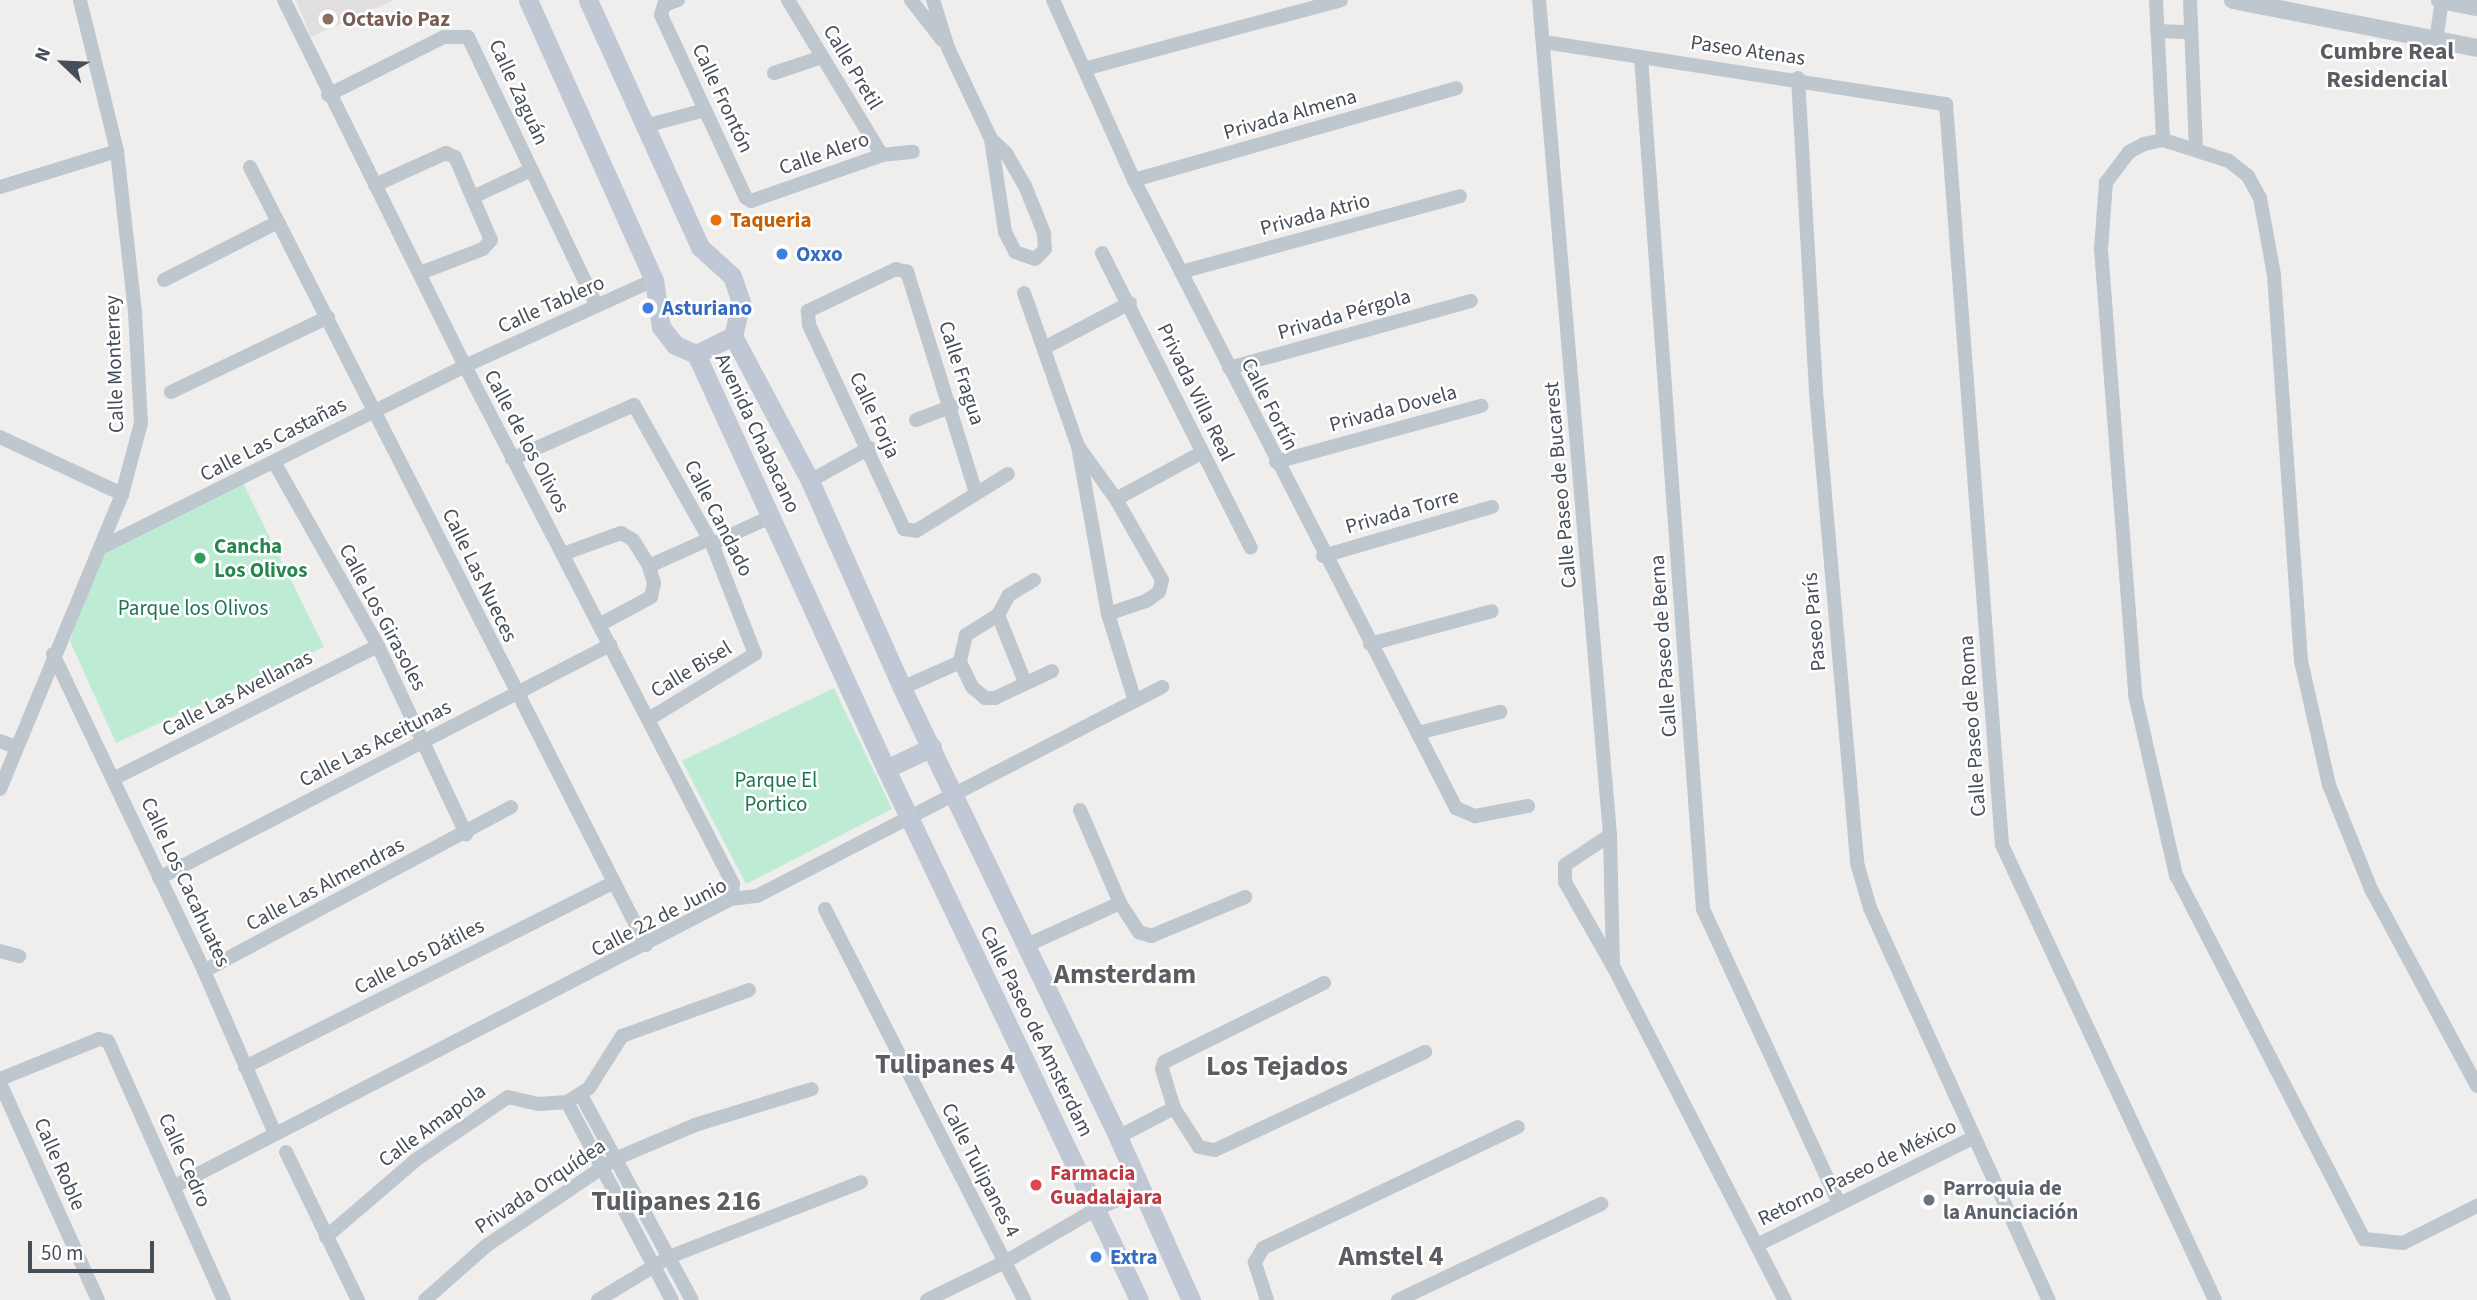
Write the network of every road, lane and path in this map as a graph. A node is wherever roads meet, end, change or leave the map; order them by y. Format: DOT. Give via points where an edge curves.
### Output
graph roads {
  1 [pos="80,0"];
  2 [pos="285,0"];
  3 [pos="528,0"];
  4 [pos="588,0"];
  5 [pos="678,0"];
  6 [pos="788,0"];
  7 [pos="911,0"];
  8 [pos="933,0"];
  9 [pos="1053,0"];
  10 [pos="1341,0"];
  11 [pos="1539,0"];
  12 [pos="2156,0"];
  13 [pos="2190,0"];
  14 [pos="2233,0"];
  15 [pos="2441,0"];
  16 [pos="2477,7"];
  17 [pos="2157,31"];
  18 [pos="2191,32"];
  19 [pos="2435,41"];
  20 [pos="1544,42"];
  21 [pos="948,48"];
  22 [pos="2477,48"];
  23 [pos="822,57"];
  24 [pos="1642,57"];
  25 [pos="1084,69"];
  26 [pos="774,73"];
  27 [pos="1798,78"];
  28 [pos="1456,88"];
  29 [pos="328,95"];
  30 [pos="1946,104"];
  31 [pos="705,110"];
  32 [pos="645,126"];
  33 [pos="991,139"];
  34 [pos="2163,140"];
  35 [pos="2196,148"];
  36 [pos="117,151"];
  37 [pos="913,152"];
  38 [pos="882,155"];
  39 [pos="250,166"];
  40 [pos="531,170"];
  41 [pos="1134,180"];
  42 [pos="375,185"];
  43 [pos="0,187"];
  44 [pos="475,196"];
  45 [pos="1460,196"];
  46 [pos="751,201"];
  47 [pos="278,222"];
  48 [pos="1102,253"];
  49 [pos="902,269"];
  50 [pos="1181,272"];
  51 [pos="420,273"];
  52 [pos="164,280"];
  53 [pos="654,280"];
  54 [pos="1024,293"];
  55 [pos="1471,301"];
  56 [pos="1130,303"];
  57 [pos="597,306"];
  58 [pos="328,317"];
  59 [pos="733,336"];
  60 [pos="1044,348"];
  61 [pos="696,354"];
  62 [pos="464,366"];
  63 [pos="1229,368"];
  64 [pos="171,392"];
  65 [pos="952,406"];
  66 [pos="1481,406"];
  67 [pos="376,411"];
  68 [pos="916,420"];
  69 [pos="0,437"];
  70 [pos="1079,446"];
  71 [pos="869,448"];
  72 [pos="1201,453"];
  73 [pos="512,459"];
  74 [pos="274,462"];
  75 [pos="1276,462"];
  76 [pos="1008,474"];
  77 [pos="810,481"];
  78 [pos="976,493"];
  79 [pos="122,494"];
  80 [pos="1116,499"];
  81 [pos="1492,507"];
  82 [pos="772,516"];
  83 [pos="710,542"];
  84 [pos="100,548"];
  85 [pos="1251,548"];
  86 [pos="563,554"];
  87 [pos="1323,556"];
  88 [pos="649,566"];
  89 [pos="1034,580"];
  90 [pos="1492,611"];
  91 [pos="1108,614"];
  92 [pos="998,615"];
  93 [pos="599,625"];
  94 [pos="1370,644"];
  95 [pos="610,645"];
  96 [pos="378,646"];
  97 [pos="53,654"];
  98 [pos="755,654"];
  99 [pos="960,662"];
  100 [pos="1052,671"];
  101 [pos="1025,682"];
  102 [pos="1162,687"];
  103 [pos="902,688"];
  104 [pos="515,693"];
  105 [pos="1135,701"];
  106 [pos="1500,712"];
  107 [pos="649,719"];
  108 [pos="1418,733"];
  109 [pos="0,741"];
  110 [pos="425,742"];
  111 [pos="16,747"];
  112 [pos="932,747"];
  113 [pos="886,769"];
  114 [pos="115,778"];
  115 [pos="0,789"];
  116 [pos="955,794"];
  117 [pos="1528,806"];
  118 [pos="511,807"];
  119 [pos="1080,810"];
  120 [pos="911,820"];
  121 [pos="466,834"];
  122 [pos="1610,835"];
  123 [pos="159,878"];
  124 [pos="612,883"];
  125 [pos="1245,897"];
  126 [pos="732,899"];
  127 [pos="1120,903"];
  128 [pos="825,909"];
  129 [pos="646,945"];
  130 [pos="1027,945"];
  131 [pos="0,951"];
  132 [pos="19,956"];
  133 [pos="1614,966"];
  134 [pos="204,971"];
  135 [pos="1324,983"];
  136 [pos="749,990"];
  137 [pos="1425,1052"];
  138 [pos="245,1067"];
  139 [pos="0,1081"];
  140 [pos="2477,1086"];
  141 [pos="812,1090"];
  142 [pos="581,1095"];
  143 [pos="567,1102"];
  144 [pos="1174,1108"];
  145 [pos="1518,1127"];
  146 [pos="274,1131"];
  147 [pos="1118,1138"];
  148 [pos="1973,1139"];
  149 [pos="286,1152"];
  150 [pos="615,1159"];
  151 [pos="601,1168"];
  152 [pos="861,1182"];
  153 [pos="175,1186"];
  154 [pos="1141,1190"];
  155 [pos="1601,1204"];
  156 [pos="1839,1204"];
  157 [pos="2477,1206"];
  158 [pos="1096,1209"];
  159 [pos="326,1237"];
  160 [pos="1759,1244"];
  161 [pos="669,1257"];
  162 [pos="1005,1262"];
  163 [pos="654,1264"];
  164 [pos="98,1300"];
  165 [pos="224,1300"];
  166 [pos="358,1300"];
  167 [pos="425,1300"];
  168 [pos="598,1300"];
  169 [pos="672,1300"];
  170 [pos="692,1300"];
  171 [pos="927,1300"];
  172 [pos="1024,1300"];
  173 [pos="1139,1300"];
  174 [pos="1191,1300"];
  175 [pos="1267,1300"];
  176 [pos="1398,1300"];
  177 [pos="1785,1300"];
  178 [pos="2049,1300"];
  179 [pos="2215,1300"];
  1 -- 36 [label="street, Calle Monterrey"];
  2 -- 29 [label="street, Calle de los Olivos"];
  3 -- 53 [label="main road, Avenida Chabacano"];
  4 -- 32 [label="main road, Avenida Chabacano"];
  5 -- 31 [label="street, Calle Frontón" via="660,10"];
  6 -- 23 [label="street, Calle Pretil"];
  7 -- 21 [label="street"];
  8 -- 21 [label="street"];
  9 -- 25 [label="street, Calle Fortín"];
  10 -- 25 [label="street"];
  11 -- 20 [label="street, Calle Paseo de Bucarest"];
  12 -- 17 [label="street"];
  13 -- 18 [label="street"];
  14 -- 19 [label="street"];
  15 -- 16 [label="street"];
  15 -- 19 [label="street"];
  17 -- 18 [label="street"];
  17 -- 34 [label="street"];
  18 -- 35 [label="street"];
  19 -- 22 [label="street"];
  20 -- 24 [label="street, Paseo Atenas"];
  20 -- 122 [label="street, Calle Paseo de Bucarest"];
  21 -- 33 [label="street"];
  23 -- 26 [label="street"];
  23 -- 38 [label="street, Calle Pretil"];
  24 -- 27 [label="street, Paseo Atenas"];
  24 -- 156 [label="street, Calle Paseo de Berna" via="1703,909"];
  25 -- 41 [label="street, Calle Fortín"];
  27 -- 30 [label="street, Paseo Atenas"];
  27 -- 148 [label="street, Paseo París" via="1816,393 1857,863 1870,908"];
  28 -- 41 [label="street, Privada Almena"];
  29 -- 40 [label="street, Calle Zaguán" via="444,37 461,34 473,42"];
  29 -- 42 [label="street, Calle de los Olivos"];
  30 -- 179 [label="street, Calle Paseo de Roma" via="2002,845"];
  31 -- 32 [label="street"];
  31 -- 46 [label="street, Calle Frontón"];
  32 -- 59 [label="main road, Avenida Chabacano" via="700,247 732,276 740,320"];
  33 -- 33 [label="street" via="1006,153 1025,186 1044,233 1045,249 1035,259 1015,253 1005,232"];
  34 -- 35 [label="street"];
  34 -- 157 [label="street" via="2129,152 2115,166 2106,182 2101,220 2135,695 2176,875 2364,1239 2403,1243"];
  35 -- 140 [label="street" via="2229,161 2248,176 2260,198 2274,275 2301,661 2329,785 2371,890"];
  36 -- 43 [label="street"];
  36 -- 79 [label="street, Calle Monterrey" via="135,312 141,423"];
  37 -- 38 [label="street, Calle Alero"];
  38 -- 46 [label="street, Calle Alero"];
  39 -- 47 [label="street, Calle Las Nueces"];
  40 -- 44 [label="street"];
  40 -- 57 [label="street, Calle Zaguán"];
  41 -- 50 [label="street, Calle Fortín"];
  42 -- 44 [label="street" via="446,153 454,155"];
  42 -- 51 [label="street, Calle de los Olivos"];
  44 -- 51 [label="street" via="491,240 483,249"];
  45 -- 50 [label="street, Privada Atrio"];
  47 -- 52 [label="street"];
  47 -- 58 [label="street, Calle Las Nueces"];
  48 -- 56 [label="street, Privada Villa Real"];
  49 -- 65 [label="street, Calle Fragua"];
  49 -- 71 [label="street, Calle Forja" via="811,309 806,316"];
  50 -- 63 [label="street, Calle Fortín"];
  51 -- 62 [label="street, Calle de los Olivos"];
  53 -- 57 [label="street, Calle Tablero"];
  53 -- 61 [label="main road, Avenida Chabacano" via="661,327 675,345"];
  54 -- 60 [label="street"];
  55 -- 63 [label="street, Privada Pérgola"];
  56 -- 60 [label="street"];
  56 -- 72 [label="street, Privada Villa Real"];
  57 -- 62 [label="street, Calle Tablero"];
  58 -- 64 [label="street"];
  58 -- 67 [label="street, Calle Las Nueces"];
  59 -- 61 [label="main road"];
  59 -- 77 [label="main road, Avenida Chabacano"];
  60 -- 70 [label="street"];
  61 -- 82 [label="main road, Avenida Chabacano"];
  62 -- 67 [label="street, Calle Las Castañas"];
  62 -- 73 [label="street, Calle de los Olivos"];
  63 -- 75 [label="street, Calle Fortín"];
  65 -- 68 [label="street"];
  65 -- 78 [label="street, Calle Fragua"];
  66 -- 75 [label="street, Privada Dovela"];
  67 -- 74 [label="street, Calle Las Castañas"];
  67 -- 104 [label="street, Calle Las Nueces"];
  69 -- 79 [label="street"];
  70 -- 80 [label="street"];
  70 -- 91 [label="street"];
  71 -- 77 [label="street"];
  71 -- 78 [label="street, Calle Forja" via="901,525 909,530 916,531"];
  72 -- 80 [label="street"];
  72 -- 85 [label="street, Privada Villa Real"];
  73 -- 83 [label="street, Calle Candado" via="634,405 642,412"];
  73 -- 86 [label="street, Calle de los Olivos"];
  74 -- 84 [label="street, Calle Las Castañas"];
  74 -- 96 [label="street, Calle Los Girasoles"];
  75 -- 87 [label="street, Calle Fortín"];
  76 -- 78 [label="street"];
  77 -- 103 [label="main road, Avenida Chabacano"];
  79 -- 84 [label="street, Calle Monterrey"];
  80 -- 91 [label="street" via="1162,580 1159,592 1146,601"];
  81 -- 87 [label="street, Privada Torre"];
  82 -- 83 [label="street"];
  82 -- 113 [label="main road, Avenida Chabacano"];
  83 -- 88 [label="street"];
  83 -- 98 [label="street, Calle Candado"];
  84 -- 97 [label="street, Calle Monterrey"];
  86 -- 88 [label="street" via="617,533 633,540"];
  86 -- 93 [label="street, Calle de los Olivos"];
  87 -- 94 [label="street, Calle Fortín"];
  88 -- 93 [label="street" via="654,588 644,603"];
  89 -- 92 [label="street" via="1009,595"];
  90 -- 94 [label="street"];
  91 -- 105 [label="street"];
  92 -- 99 [label="street" via="978,625 961,645"];
  92 -- 101 [label="street"];
  93 -- 95 [label="street, Calle de los Olivos"];
  94 -- 108 [label="street, Calle Fortín"];
  95 -- 104 [label="street, Calle Las Aceitunas"];
  95 -- 107 [label="street, Calle de los Olivos"];
  96 -- 110 [label="street, Calle Los Girasoles"];
  96 -- 114 [label="street, Calle Las Avellanas"];
  97 -- 111 [label="street, Calle Monterrey"];
  97 -- 114 [label="street, Calle Los Cacahuates"];
  98 -- 107 [label="street, Calle Bisel"];
  99 -- 101 [label="street" via="972,687 985,698 995,698"];
  99 -- 103 [label="street"];
  100 -- 101 [label="street"];
  102 -- 105 [label="street, Calle 22 de Junio"];
  103 -- 112 [label="main road, Avenida Chabacano"];
  104 -- 110 [label="street, Calle Las Aceitunas"];
  104 -- 124 [label="street, Calle Las Nueces"];
  105 -- 116 [label="street, Calle 22 de Junio"];
  106 -- 108 [label="street"];
  107 -- 126 [label="street, Calle de los Olivos" via="733,884"];
  108 -- 117 [label="street, Calle Fortín" via="1456,808 1466,817"];
  109 -- 111 [label="street"];
  110 -- 121 [label="street, Calle Los Girasoles"];
  110 -- 123 [label="street, Calle Las Aceitunas"];
  111 -- 115 [label="street, Calle Monterrey"];
  112 -- 113 [label="main road"];
  112 -- 116 [label="main road, Avenida Chabacano"];
  113 -- 120 [label="main road, Avenida Chabacano"];
  114 -- 123 [label="street, Calle Los Cacahuates"];
  116 -- 120 [label="street, Calle 22 de Junio"];
  116 -- 130 [label="main road, Calle Paseo de Amsterdam"];
  118 -- 121 [label="street, Calle Las Almendras"];
  119 -- 127 [label="street"];
  120 -- 126 [label="street, Calle 22 de Junio" via="757,896"];
  120 -- 158 [label="main road, Calle Paseo de Amsterdam"];
  121 -- 134 [label="street, Calle Las Almendras"];
  122 -- 133 [label="street, Calle Paseo de Bucarest"];
  122 -- 133 [label="street" via="1572,859 1563,872"];
  123 -- 134 [label="street, Calle Los Cacahuates"];
  124 -- 129 [label="street, Calle Las Nueces"];
  124 -- 138 [label="street, Calle Los Dátiles"];
  125 -- 127 [label="street" via="1151,936 1139,932"];
  126 -- 129 [label="street, Calle 22 de Junio"];
  127 -- 130 [label="street"];
  128 -- 162 [label="street, Calle Tulipanes 4"];
  129 -- 146 [label="street, Calle 22 de Junio"];
  130 -- 147 [label="main road, Calle Paseo de Amsterdam"];
  131 -- 132 [label="street"];
  133 -- 160 [label="street"];
  134 -- 138 [label="street, Calle Los Cacahuates"];
  135 -- 144 [label="street" via="1171,1055 1162,1069"];
  136 -- 142 [label="street, Calle Amapola" via="622,1036"];
  137 -- 144 [label="street" via="1215,1150 1199,1147"];
  138 -- 146 [label="street, Calle Los Cacahuates"];
  139 -- 153 [label="street, Calle Cedro" via="106,1039"];
  139 -- 164 [label="street, Calle Roble"];
  141 -- 150 [label="street, Privada Orquídea" via="695,1125"];
  142 -- 143 [label="street, Calle Amapola"];
  142 -- 150 [label="street"];
  143 -- 151 [label="street"];
  143 -- 159 [label="street, Calle Amapola" via="538,1104 508,1097 417,1159"];
  144 -- 147 [label="street"];
  145 -- 175 [label="street" via="1263,1248 1255,1262"];
  146 -- 153 [label="street, Calle 22 de Junio"];
  147 -- 154 [label="main road, Calle Paseo de Amsterdam"];
  148 -- 156 [label="street, Retorno Paseo de México"];
  148 -- 178 [label="street, Paseo París"];
  149 -- 159 [label="street"];
  150 -- 151 [label="street, Privada Orquídea"];
  150 -- 161 [label="street"];
  151 -- 163 [label="street"];
  151 -- 167 [label="street, Privada Orquídea" via="486,1246"];
  152 -- 161 [label="street"];
  153 -- 165 [label="street, Calle Cedro"];
  154 -- 158 [label="street"];
  154 -- 174 [label="main road, Calle Paseo de Amsterdam"];
  155 -- 176 [label="street"];
  156 -- 160 [label="street, Retorno Paseo de México"];
  158 -- 162 [label="street"];
  158 -- 173 [label="main road, Calle Paseo de Amsterdam"];
  159 -- 166 [label="street"];
  160 -- 177 [label="street"];
  161 -- 163 [label="street"];
  161 -- 170 [label="street"];
  162 -- 171 [label="street"];
  162 -- 172 [label="street, Calle Tulipanes 4"];
  163 -- 168 [label="street"];
  163 -- 169 [label="street"];
}
